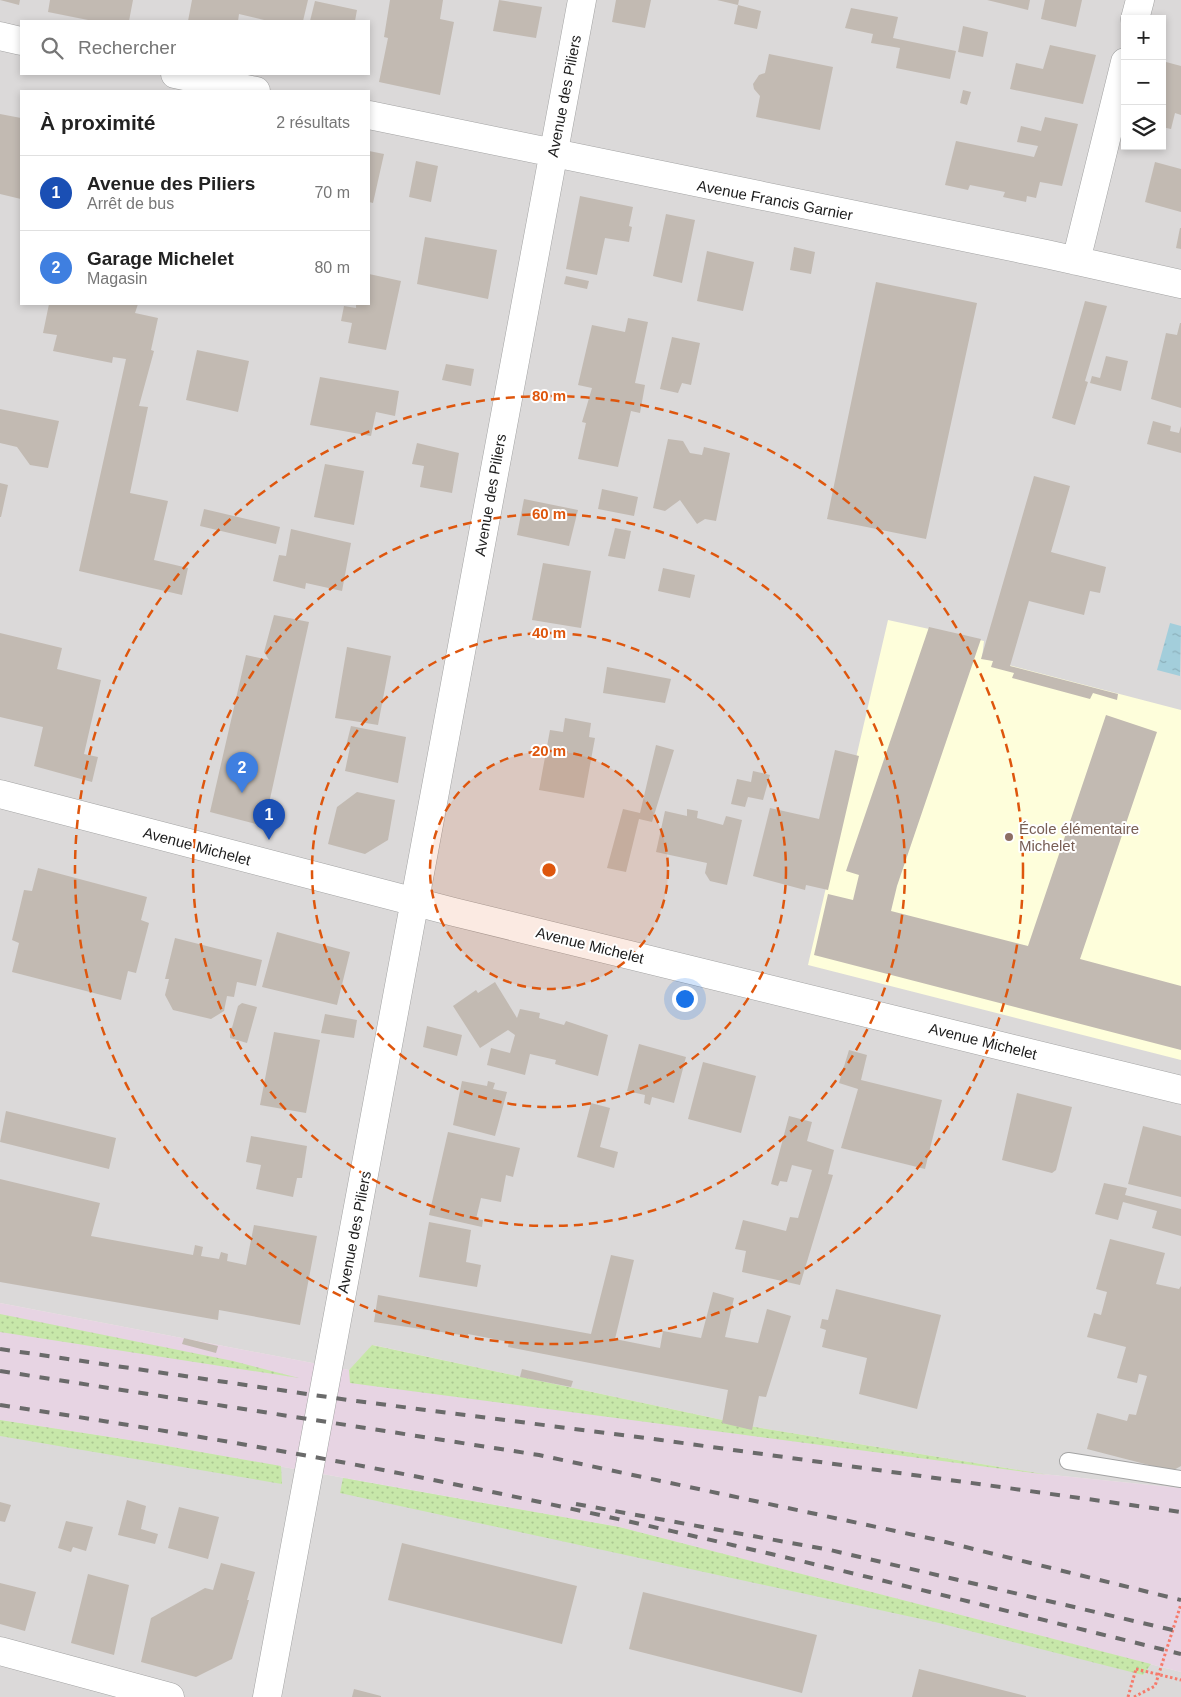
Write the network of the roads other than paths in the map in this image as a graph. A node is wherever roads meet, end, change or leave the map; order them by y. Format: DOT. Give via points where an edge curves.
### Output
graph roads {
  1 [pos="582,0"];
  2 [pos="1140,0"];
  3 [pos="1136,15"];
  4 [pos="0,36"];
  5 [pos="20,41"];
  6 [pos="179,75"];
  7 [pos="1121,78"];
  8 [pos="251,90"];
  9 [pos="370,115"];
  10 [pos="553,154"];
  11 [pos="1076,261"];
  12 [pos="1181,284"];
  13 [pos="0,794"];
  14 [pos="415,902"];
  15 [pos="1181,1090"];
  16 [pos="1068,1461"];
  17 [pos="1181,1479"];
  18 [pos="0,1651"];
  19 [pos="170,1697"];
  20 [pos="267,1697"];
  1 -- 10 [label="street, Avenue des Piliers"];
  2 -- 3 [label="street"];
  4 -- 5 [label="street"];
  6 -- 8 [label="street"];
  7 -- 11 [label="street"];
  9 -- 10 [label="street, Avenue Francis Garnier"];
  10 -- 11 [label="street, Avenue Francis Garnier"];
  10 -- 14 [label="street, Avenue des Piliers"];
  11 -- 12 [label="street, Avenue Francis Garnier"];
  13 -- 14 [label="street, Avenue Michelet"];
  14 -- 15 [label="street, Avenue Michelet"];
  14 -- 20 [label="street, Avenue des Piliers"];
  16 -- 17 [label="lane"];
  18 -- 19 [label="street"];
}
